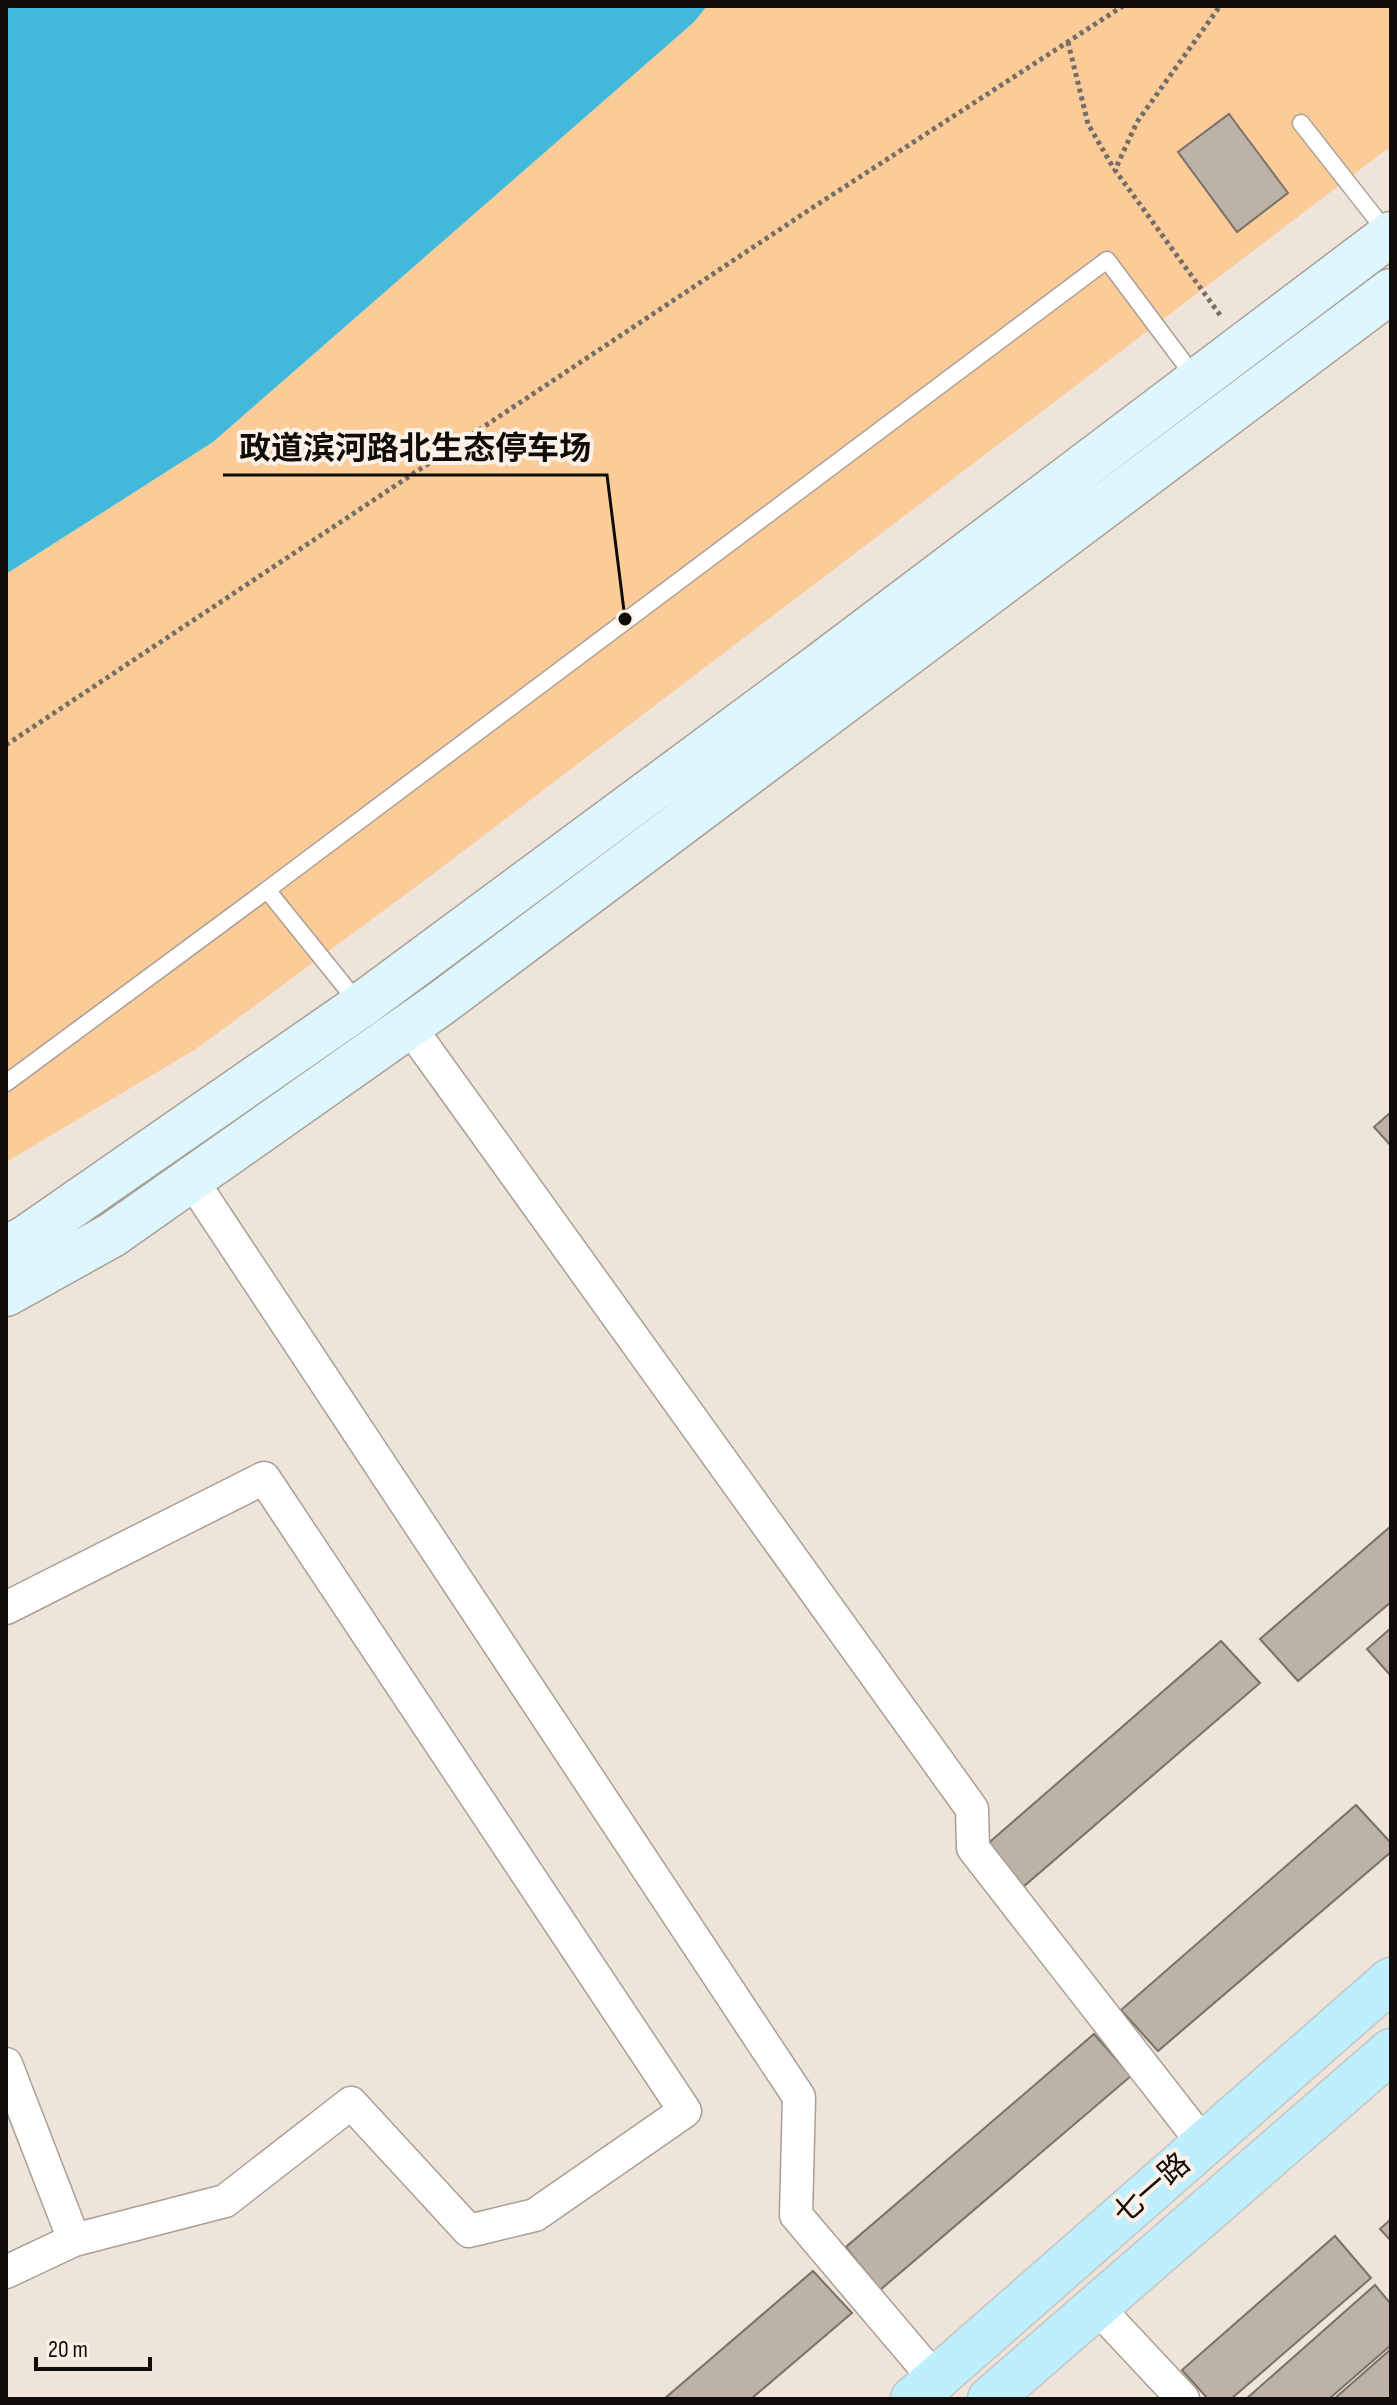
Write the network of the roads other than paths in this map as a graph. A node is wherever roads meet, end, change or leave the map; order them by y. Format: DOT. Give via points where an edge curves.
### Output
graph roads {
  1 [pos="1301,123"];
  2 [pos="1390,235"];
  3 [pos="1391,291"];
  4 [pos="1197,380"];
  5 [pos="267,890"];
  6 [pos="360,1006"];
  7 [pos="409,1026"];
  8 [pos="6,1083"];
  9 [pos="191,1179"];
  10 [pos="6,1248"];
  11 [pos="6,1294"];
  12 [pos="6,1608"];
  13 [pos="1391,1980"];
  14 [pos="1391,2051"];
  15 [pos="6,2064"];
  16 [pos="1203,2143"];
  17 [pos="74,2240"];
  18 [pos="6,2272"];
  19 [pos="1096,2306"];
  20 [pos="924,2389"];
  21 [pos="990,2399"];
  22 [pos="1183,2399"];
  1 -- 2 [label="lane"];
  2 -- 4 [label="main road"];
  3 -- 7 [label="main road"];
  4 -- 5 [label="lane" via="1107,260"];
  4 -- 6 [label="main road"];
  5 -- 6 [label="lane"];
  5 -- 8 [label="lane"];
  6 -- 10 [label="main road"];
  7 -- 9 [label="main road"];
  7 -- 16 [label="street" via="972,1809 973,1848"];
  9 -- 11 [label="main road" via="112,1235"];
  9 -- 20 [label="street" via="799,2097 796,2215"];
  12 -- 17 [label="street" via="264,1478 685,2111 535,2215 469,2231 351,2103 225,2201"];
  13 -- 16 [label="main road, 七一路"];
  14 -- 19 [label="main road, 七一路"];
  15 -- 17 [label="street"];
  16 -- 20 [label="main road, 七一路"];
  17 -- 18 [label="street"];
  19 -- 21 [label="main road, 七一路"];
  19 -- 22 [label="street"];
}
